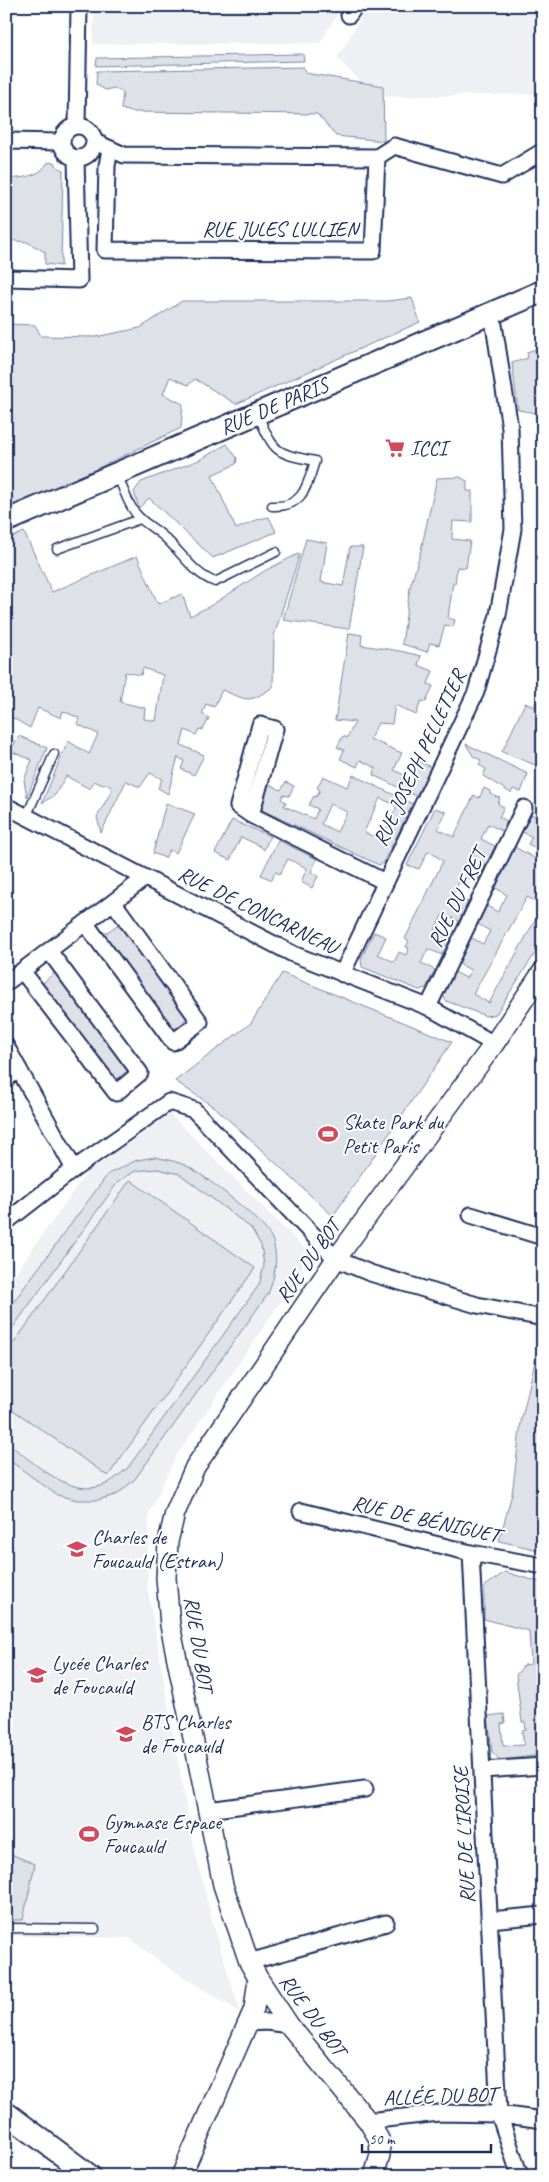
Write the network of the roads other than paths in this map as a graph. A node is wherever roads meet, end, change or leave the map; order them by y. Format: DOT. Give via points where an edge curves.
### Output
graph roads {
  1 [pos="79,6"];
  2 [pos="77,125"];
  3 [pos="6,141"];
  4 [pos="61,142"];
  5 [pos="95,142"];
  6 [pos="110,149"];
  7 [pos="543,151"];
  8 [pos="376,157"];
  9 [pos="76,158"];
  10 [pos="6,278"];
  11 [pos="543,290"];
  12 [pos="492,312"];
  13 [pos="258,413"];
  14 [pos="117,474"];
  15 [pos="272,506"];
  16 [pos="140,518"];
  17 [pos="6,521"];
  18 [pos="57,548"];
  19 [pos="276,552"];
  20 [pos="54,754"];
  21 [pos="6,806"];
  22 [pos="524,808"];
  23 [pos="27,815"];
  24 [pos="251,815"];
  25 [pos="145,878"];
  26 [pos="385,882"];
  27 [pos="114,903"];
  28 [pos="86,924"];
  29 [pos="49,951"];
  30 [pos="543,971"];
  31 [pos="23,972"];
  32 [pos="342,974"];
  33 [pos="6,983"];
  34 [pos="428,1008"];
  35 [pos="494,1044"];
  36 [pos="6,1046"];
  37 [pos="19,1069"];
  38 [pos="6,1079"];
  39 [pos="74,1169"];
  40 [pos="471,1215"];
  41 [pos="6,1222"];
  42 [pos="543,1237"];
  43 [pos="336,1259"];
  44 [pos="543,1318"];
  45 [pos="301,1511"];
  46 [pos="471,1553"];
  47 [pos="543,1566"];
  48 [pos="543,1766"];
  49 [pos="482,1770"];
  50 [pos="365,1789"];
  51 [pos="208,1810"];
  52 [pos="543,1915"];
  53 [pos="490,1920"];
  54 [pos="386,1922"];
  55 [pos="6,1928"];
  56 [pos="95,1929"];
  57 [pos="253,1970"];
  58 [pos="248,2023"];
  59 [pos="289,2025"];
  60 [pos="6,2113"];
  61 [pos="499,2114"];
  62 [pos="543,2120"];
  63 [pos="368,2121"];
  64 [pos="90,2176"];
  65 [pos="180,2176"];
  66 [pos="374,2176"];
  67 [pos="520,2176"];
  1 -- 2 [label="street"];
  2 -- 4 [label="street" via="66,130"];
  2 -- 5 [label="street" via="90,130"];
  3 -- 4 [label="street"];
  4 -- 9 [label="street" via="66,153"];
  5 -- 6 [label="street"];
  5 -- 9 [label="street" via="89,154"];
  6 -- 8 [label="street" via="124,155"];
  6 -- 8 [label="street, RUE JULES LULLIEN" via="105,250 373,251"];
  7 -- 8 [label="street" via="502,176 394,146"];
  9 -- 10 [label="street" via="79,280"];
  11 -- 12 [label="main road, RUE DE PARIS"];
  12 -- 13 [label="main road, RUE DE PARIS"];
  12 -- 26 [label="street, RUE JOSEPH PELLETIER" via="510,428 513,529 498,615 476,692"];
  13 -- 14 [label="main road, RUE DE PARIS"];
  13 -- 15 [label="lane" via="272,447 285,455 315,461 307,488 296,500 286,507"];
  14 -- 16 [label="lane" via="131,507"];
  14 -- 17 [label="main road, RUE DE PARIS"];
  16 -- 18 [label="lane"];
  16 -- 19 [label="lane" via="164,536 205,578 215,582"];
  20 -- 23 [label="lane"];
  21 -- 23 [label="street, RUE DE CONCARNEAU"];
  22 -- 34 [label="street, RUE DU FRET"];
  23 -- 25 [label="street, RUE DE CONCARNEAU"];
  24 -- 24 [label="street" via="238,806 260,726 275,729"];
  24 -- 26 [label="street"];
  25 -- 27 [label="street"];
  25 -- 32 [label="street, RUE DE CONCARNEAU" via="293,954"];
  26 -- 32 [label="street, RUE JOSEPH PELLETIER"];
  27 -- 28 [label="street"];
  27 -- 28 [label="street" via="200,1022 172,1042"];
  28 -- 29 [label="street"];
  29 -- 31 [label="street"];
  29 -- 31 [label="street" via="140,1073 116,1093"];
  30 -- 35 [label="street, RUE DU BOT"];
  31 -- 33 [label="street"];
  32 -- 34 [label="street, RUE DE CONCARNEAU"];
  34 -- 35 [label="street, RUE DE CONCARNEAU"];
  35 -- 43 [label="street, RUE DU BOT"];
  36 -- 37 [label="street"];
  37 -- 38 [label="street"];
  37 -- 39 [label="street"];
  39 -- 41 [label="street"];
  39 -- 43 [label="street" via="169,1102 194,1110"];
  40 -- 42 [label="street"];
  43 -- 44 [label="street" via="370,1273 477,1305"];
  43 -- 51 [label="street, RUE DU BOT" via="195,1466 168,1542 166,1578 170,1625"];
  45 -- 46 [label="street, RUE DE BÉNIGUET"];
  46 -- 47 [label="street, RUE DE BÉNIGUET"];
  46 -- 49 [label="street, RUE DE L'IROISE"];
  48 -- 49 [label="street"];
  49 -- 53 [label="street, RUE DE L'IROISE"];
  50 -- 51 [label="street"];
  51 -- 57 [label="street, RUE DU BOT" via="223,1885"];
  52 -- 53 [label="street"];
  53 -- 61 [label="street, RUE DE L'IROISE"];
  54 -- 57 [label="street"];
  55 -- 56 [label="lane"];
  57 -- 58 [label="street" via="254,2009"];
  57 -- 59 [label="street, RUE DU BOT"];
  58 -- 59 [label="street"];
  58 -- 65 [label="street"];
  59 -- 63 [label="street, RUE DU BOT"];
  60 -- 64 [label="main road"];
  61 -- 62 [label="street, ALLÉE DU BOT"];
  61 -- 63 [label="street, ALLÉE DU BOT" via="439,2113"];
  61 -- 67 [label="street, RUE DE L'IROISE"];
  63 -- 66 [label="street, RUE DU BOT" via="379,2138 380,2155"];
}
